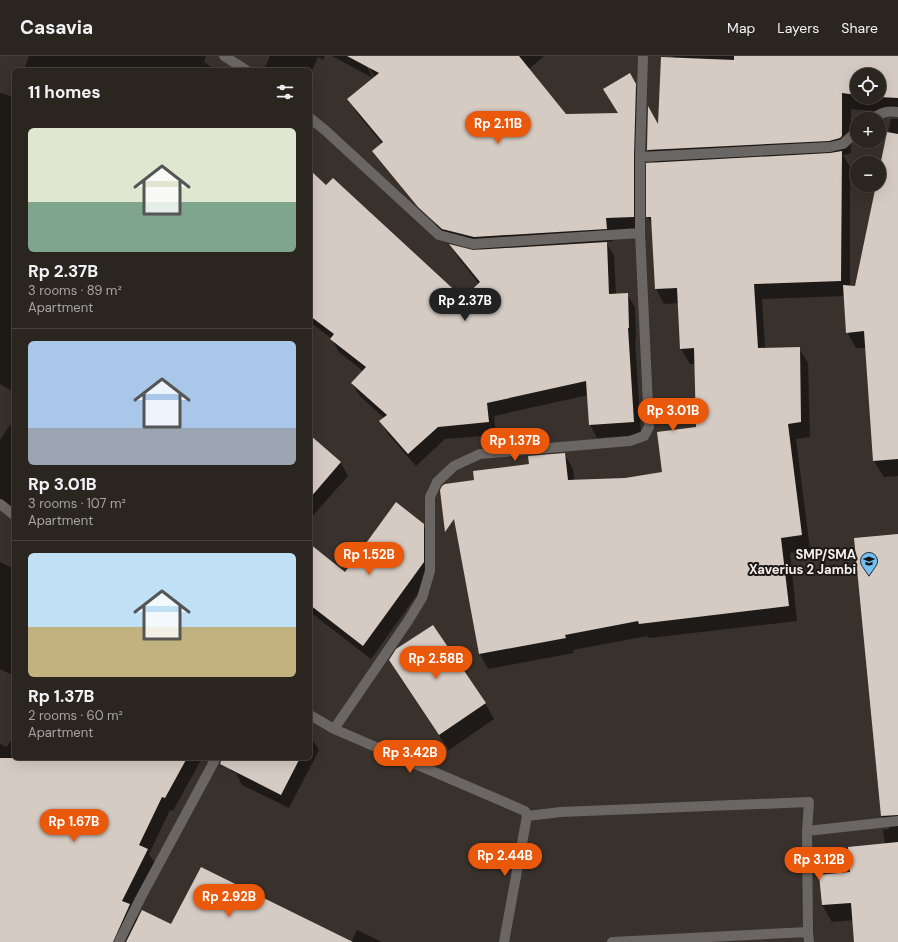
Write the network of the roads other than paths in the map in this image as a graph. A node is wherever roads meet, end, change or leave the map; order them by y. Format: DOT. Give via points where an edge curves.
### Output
graph roads {
  1 [pos="224,56"];
  2 [pos="643,56"];
  3 [pos="243,68"];
  4 [pos="885,112"];
  5 [pos="898,112"];
  6 [pos="312,120"];
  7 [pos="850,138"];
  8 [pos="640,157"];
  9 [pos="640,233"];
  10 [pos="0,504"];
  11 [pos="12,513"];
  12 [pos="312,715"];
  13 [pos="334,729"];
  14 [pos="215,760"];
  15 [pos="527,816"];
  16 [pos="898,821"];
  17 [pos="807,831"];
  18 [pos="809,937"];
  19 [pos="119,942"];
  20 [pos="504,942"];
  21 [pos="612,942"];
  1 -- 3 [label="street"];
  2 -- 8 [label="street"];
  4 -- 5 [label="street"];
  6 -- 9 [label="street" via="438,235 473,244"];
  7 -- 8 [label="street" via="843,144 830,147"];
  8 -- 9 [label="street"];
  9 -- 13 [label="street" via="649,427 644,436 630,441 480,454 454,466 437,482 430,497 430,571 422,598"];
  10 -- 11 [label="street"];
  12 -- 13 [label="street"];
  13 -- 15 [label="street" via="525,812"];
  14 -- 19 [label="street"];
  15 -- 17 [label="street" via="809,802"];
  15 -- 20 [label="street"];
  16 -- 17 [label="street"];
  17 -- 18 [label="street"];
  18 -- 21 [label="street"];
}
